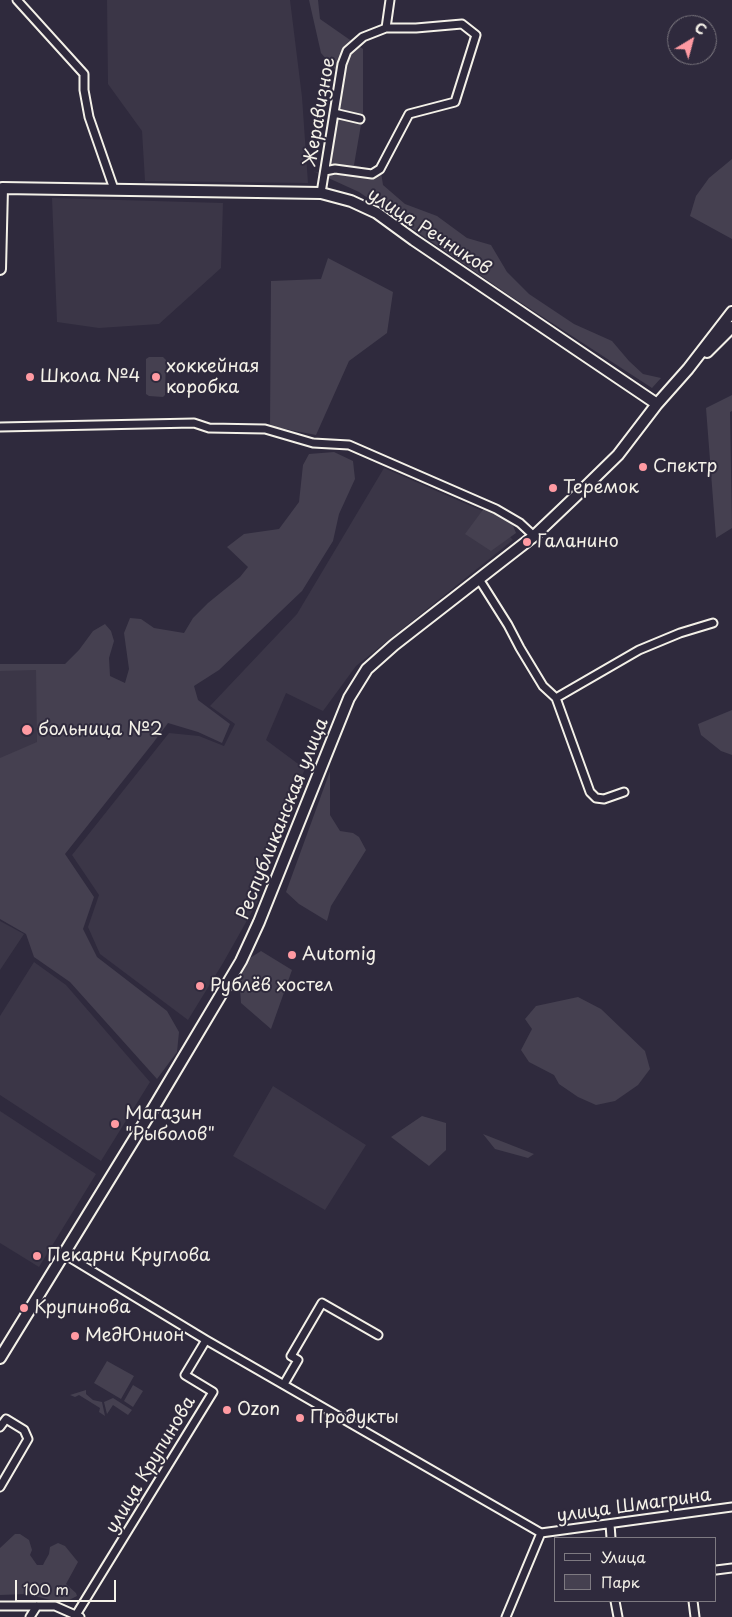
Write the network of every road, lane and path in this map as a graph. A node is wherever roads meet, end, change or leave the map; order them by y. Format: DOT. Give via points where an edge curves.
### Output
graph roads {
  1 [pos="17,0"];
  2 [pos="390,0"];
  3 [pos="386,28"];
  4 [pos="334,114"];
  5 [pos="360,119"];
  6 [pos="325,171"];
  7 [pos="1,188"];
  8 [pos="114,189"];
  9 [pos="321,193"];
  10 [pos="0,269"];
  11 [pos="732,312"];
  12 [pos="732,327"];
  13 [pos="688,369"];
  14 [pos="657,404"];
  15 [pos="0,427"];
  16 [pos="534,536"];
  17 [pos="479,579"];
  18 [pos="713,622"];
  19 [pos="556,698"];
  20 [pos="624,792"];
  21 [pos="64,1254"];
  22 [pos="378,1335"];
  23 [pos="206,1340"];
  24 [pos="0,1358"];
  25 [pos="284,1384"];
  26 [pos="0,1427"];
  27 [pos="0,1487"];
  28 [pos="732,1508"];
  29 [pos="610,1524"];
  30 [pos="541,1533"];
  31 [pos="611,1537"];
  32 [pos="732,1568"];
  33 [pos="717,1570"];
  34 [pos="616,1602"];
  35 [pos="693,1602"];
  36 [pos="0,1606"];
  37 [pos="36,1606"];
  38 [pos="78,1616"];
  39 [pos="30,1617"];
  40 [pos="506,1617"];
  41 [pos="618,1617"];
  42 [pos="695,1617"];
  1 -- 8 [label="street" via="84,74 89,117"];
  2 -- 3 [label="street"];
  3 -- 4 [label="street, Жеравизное" via="363,37 347,51"];
  3 -- 6 [label="street" via="462,24 476,35 455,102 409,114 380,169 372,174 334,169"];
  4 -- 5 [label="street"];
  4 -- 6 [label="street, Жеравизное"];
  6 -- 9 [label="street, Жеравизное"];
  7 -- 8 [label="street, улица Речников"];
  7 -- 10 [label="street"];
  8 -- 9 [label="street, улица Речников"];
  9 -- 14 [label="street, улица Речников" via="351,201 377,213"];
  11 -- 13 [label="street"];
  12 -- 13 [label="street"];
  13 -- 14 [label="street, Республиканская улица"];
  14 -- 16 [label="street, Республиканская улица" via="618,455"];
  15 -- 16 [label="street" via="194,423 209,428 265,429 312,443 348,445 496,509"];
  16 -- 17 [label="street, Республиканская улица"];
  17 -- 19 [label="street" via="544,686"];
  17 -- 21 [label="street, Республиканская улица" via="394,644 368,669 348,698 241,960"];
  18 -- 19 [label="street" via="639,650"];
  19 -- 20 [label="street" via="590,792 596,798 604,799"];
  21 -- 23 [label="street"];
  21 -- 24 [label="street, Республиканская улица"];
  22 -- 25 [label="street" via="322,1302 291,1356 298,1360"];
  23 -- 25 [label="street"];
  23 -- 38 [label="street, улица Крупинова" via="186,1375 213,1392"];
  25 -- 30 [label="street"];
  26 -- 27 [label="street" via="6,1419 24,1430 28,1439"];
  28 -- 29 [label="street, улица Шмагрина"];
  29 -- 30 [label="street, улица Шмагрина"];
  29 -- 31 [label="street"];
  30 -- 40 [label="street, улица Шмагрина"];
  32 -- 33 [label="street"];
  34 -- 41 [label="street"];
  35 -- 42 [label="street"];
  36 -- 37 [label="street"];
  37 -- 38 [label="street" via="55,1606"];
  37 -- 39 [label="street"];
}
